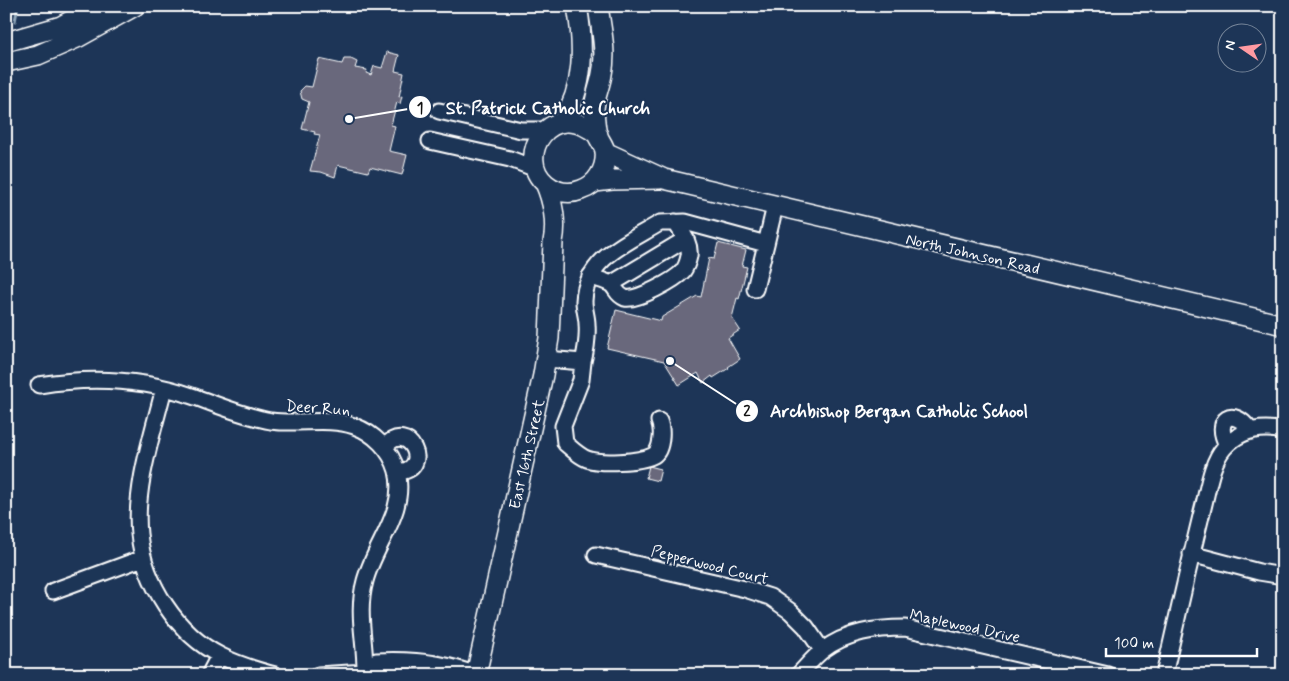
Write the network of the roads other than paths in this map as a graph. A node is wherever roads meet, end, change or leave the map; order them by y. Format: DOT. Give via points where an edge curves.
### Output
graph roads {
  1 [pos="97,6"];
  2 [pos="135,6"];
  3 [pos="578,6"];
  4 [pos="598,6"];
  5 [pos="6,42"];
  6 [pos="6,62"];
  7 [pos="439,111"];
  8 [pos="554,126"];
  9 [pos="598,135"];
  10 [pos="430,141"];
  11 [pos="605,152"];
  12 [pos="541,176"];
  13 [pos="664,179"];
  14 [pos="595,182"];
  15 [pos="576,192"];
  16 [pos="775,206"];
  17 [pos="675,222"];
  18 [pos="555,230"];
  19 [pos="686,239"];
  20 [pos="766,244"];
  21 [pos="590,276"];
  22 [pos="611,284"];
  23 [pos="755,289"];
  24 [pos="1283,325"];
  25 [pos="546,359"];
  26 [pos="583,362"];
  27 [pos="39,385"];
  28 [pos="164,388"];
  29 [pos="659,421"];
  30 [pos="1283,431"];
  31 [pos="385,448"];
  32 [pos="397,472"];
  33 [pos="1192,554"];
  34 [pos="596,555"];
  35 [pos="143,558"];
  36 [pos="1283,576"];
  37 [pos="53,591"];
  38 [pos="822,650"];
  39 [pos="220,656"];
  40 [pos="367,674"];
  41 [pos="209,675"];
  42 [pos="275,675"];
  43 [pos="318,675"];
  44 [pos="476,675"];
  45 [pos="798,675"];
  46 [pos="1108,675"];
  47 [pos="1164,675"];
  1 -- 5 [label="main road" via="60,26"];
  2 -- 6 [label="main road" via="38,55"];
  3 -- 8 [label="main road" via="583,51 580,75 570,111"];
  4 -- 9 [label="main road" via="604,58 594,110"];
  7 -- 8 [label="street" via="521,130"];
  8 -- 9 [label="main road" via="576,122"];
  8 -- 12 [label="main road" via="540,137 534,152"];
  9 -- 11 [label="main road"];
  10 -- 12 [label="street" via="510,159"];
  11 -- 13 [label="main road, North Johnson Road"];
  11 -- 14 [label="main road" via="603,168"];
  12 -- 15 [label="main road" via="558,191"];
  12 -- 18 [label="main road, East 16th Street" via="550,195"];
  13 -- 14 [label="main road, North Johnson Road"];
  13 -- 16 [label="main road, North Johnson Road"];
  14 -- 15 [label="main road"];
  15 -- 18 [label="main road, East 16th Street"];
  16 -- 20 [label="street"];
  16 -- 24 [label="main road, North Johnson Road"];
  17 -- 19 [label="street"];
  17 -- 20 [label="street" via="703,226"];
  17 -- 21 [label="street" via="660,223 610,253 597,264"];
  18 -- 25 [label="main road, East 16th Street"];
  19 -- 22 [label="street"];
  19 -- 22 [label="street" via="689,257 679,274 632,299 617,294"];
  20 -- 23 [label="street"];
  21 -- 22 [label="street"];
  21 -- 26 [label="street" via="585,290 587,346"];
  25 -- 26 [label="street"];
  25 -- 44 [label="main road, East 16th Street"];
  26 -- 29 [label="street" via="581,380 563,426 565,443 571,449 587,459 600,462 652,457 660,441"];
  27 -- 28 [label="street, Deer Run" via="69,380 111,381"];
  28 -- 31 [label="street, Deer Run" via="273,421 332,422 354,426 375,437"];
  28 -- 35 [label="street" via="140,499 139,533"];
  30 -- 33 [label="street" via="1266,429 1238,437 1215,462"];
  31 -- 32 [label="street, Deer Run"];
  31 -- 32 [label="street" via="399,439 409,442 416,451 412,467"];
  32 -- 40 [label="street, Deer Run" via="399,493 395,514 364,581 360,608"];
  33 -- 36 [label="street"];
  33 -- 47 [label="street"];
  34 -- 38 [label="street, Pepperwood Court" via="770,597 806,627"];
  35 -- 37 [label="street"];
  35 -- 39 [label="street" via="157,591 176,619"];
  38 -- 45 [label="street, Maplewood Drive"];
  38 -- 46 [label="street, Maplewood Drive" via="860,632 905,628"];
  39 -- 41 [label="street"];
  39 -- 42 [label="street"];
  40 -- 43 [label="street"];
  40 -- 44 [label="street" via="376,661 415,660 459,668"];
}
